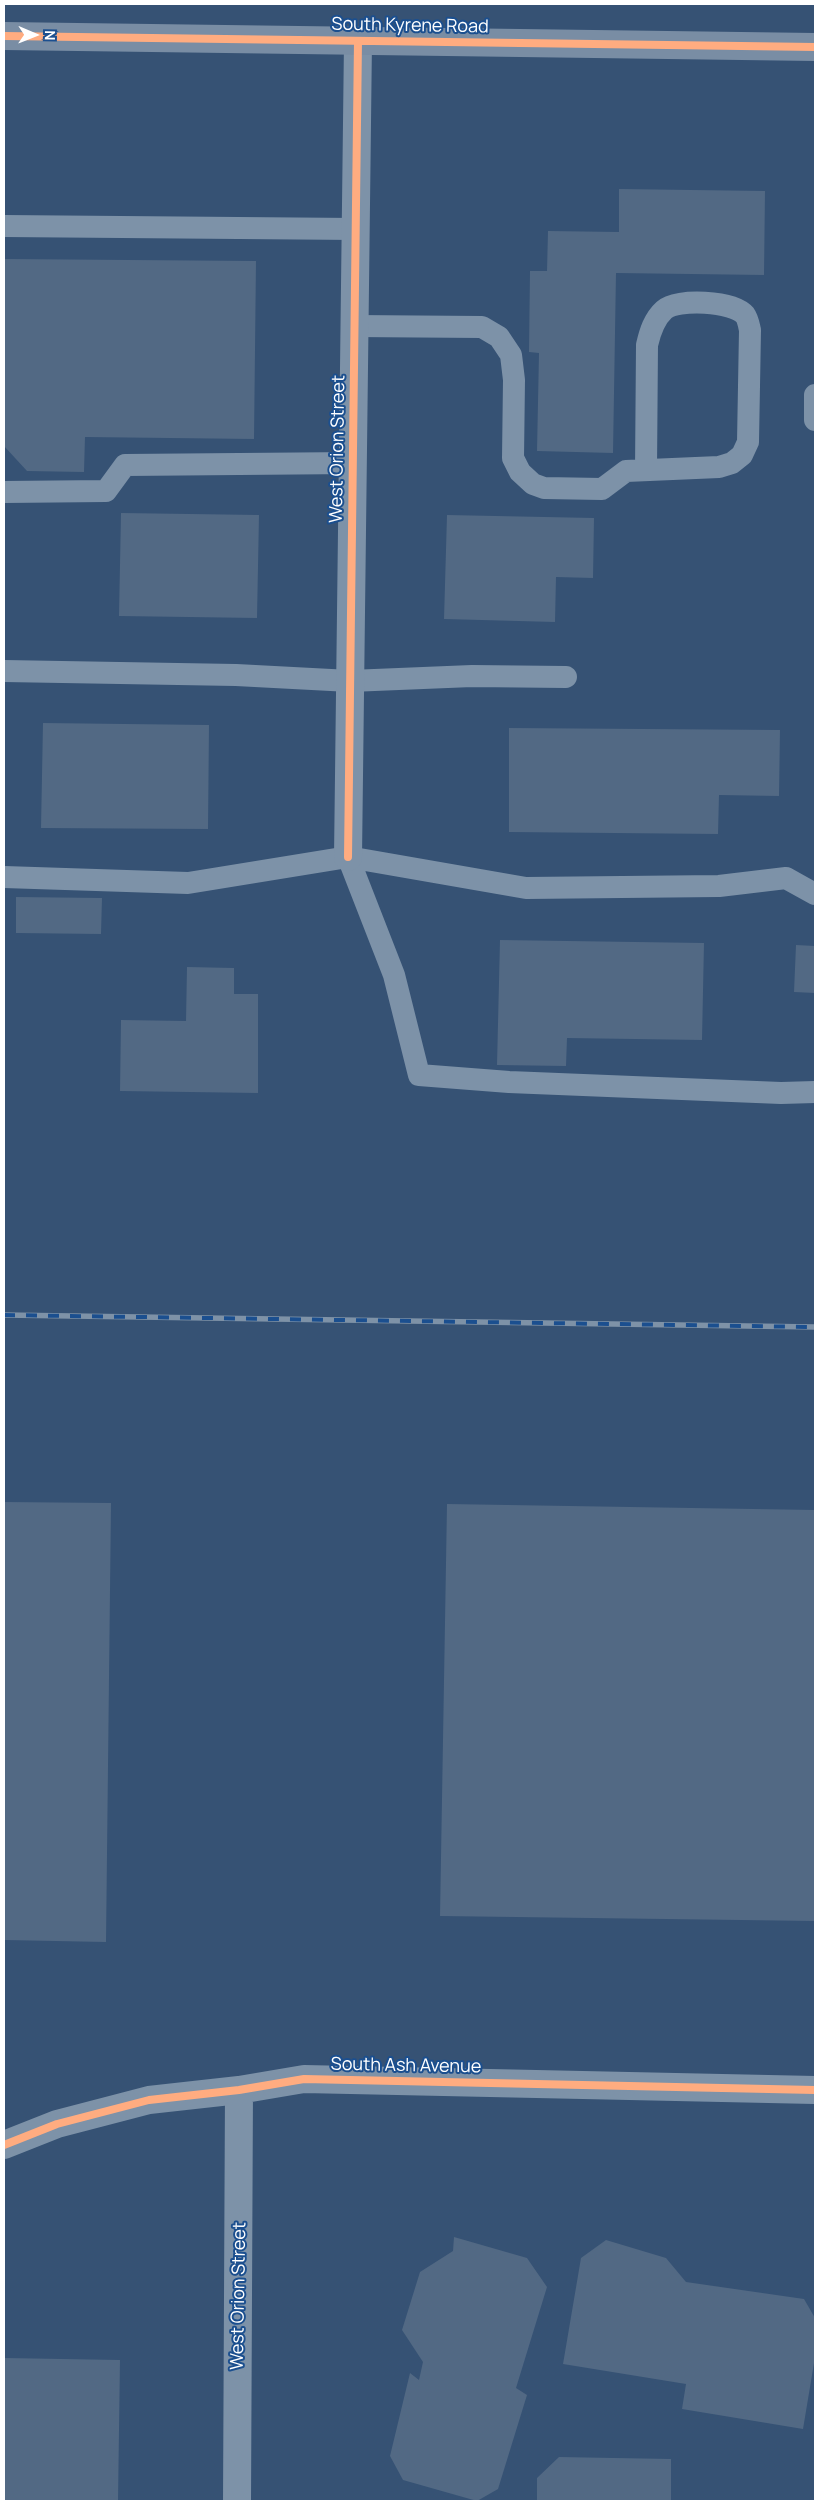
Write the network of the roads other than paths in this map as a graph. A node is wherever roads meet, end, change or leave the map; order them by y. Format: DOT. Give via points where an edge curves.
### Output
graph roads {
  1 [pos="4,36"];
  2 [pos="358,41"];
  3 [pos="815,47"];
  4 [pos="4,226"];
  5 [pos="356,229"];
  6 [pos="354,326"];
  7 [pos="815,394"];
  8 [pos="815,420"];
  9 [pos="353,463"];
  10 [pos="646,470"];
  11 [pos="4,492"];
  12 [pos="4,670"];
  13 [pos="566,677"];
  14 [pos="350,681"];
  15 [pos="348,857"];
  16 [pos="4,877"];
  17 [pos="815,894"];
  18 [pos="815,1092"];
  19 [pos="239,2090"];
  20 [pos="815,2090"];
  21 [pos="4,2145"];
  22 [pos="237,2501"];
  1 -- 2 [label="main road, South Kyrene Road"];
  2 -- 3 [label="main road, South Kyrene Road"];
  2 -- 5 [label="street, West Orion Street"];
  4 -- 5 [label="lane"];
  5 -- 6 [label="street, West Orion Street"];
  6 -- 9 [label="street, West Orion Street"];
  6 -- 10 [label="lane" via="482,327 499,337 511,355 514,380 513,458 520,472 533,484 544,488 602,489 626,471"];
  7 -- 8 [label="lane"];
  9 -- 11 [label="lane" via="125,465 106,491"];
  9 -- 14 [label="street, West Orion Street"];
  10 -- 10 [label="lane" via="718,467 732,463 742,455 748,442 750,330 746,316 734,307 675,304 664,309 652,326 647,345"];
  12 -- 14 [label="lane"];
  13 -- 14 [label="lane" via="472,676"];
  14 -- 15 [label="street, West Orion Street"];
  15 -- 16 [label="lane" via="188,883"];
  15 -- 17 [label="lane" via="526,888 719,886 786,878"];
  15 -- 18 [label="lane" via="394,975 419,1075 518,1082"];
  19 -- 20 [label="street, South Ash Avenue" via="304,2079"];
  19 -- 21 [label="street, South Ash Avenue" via="149,2100 57,2124"];
  19 -- 22 [label="street, West Orion Street"];
}
